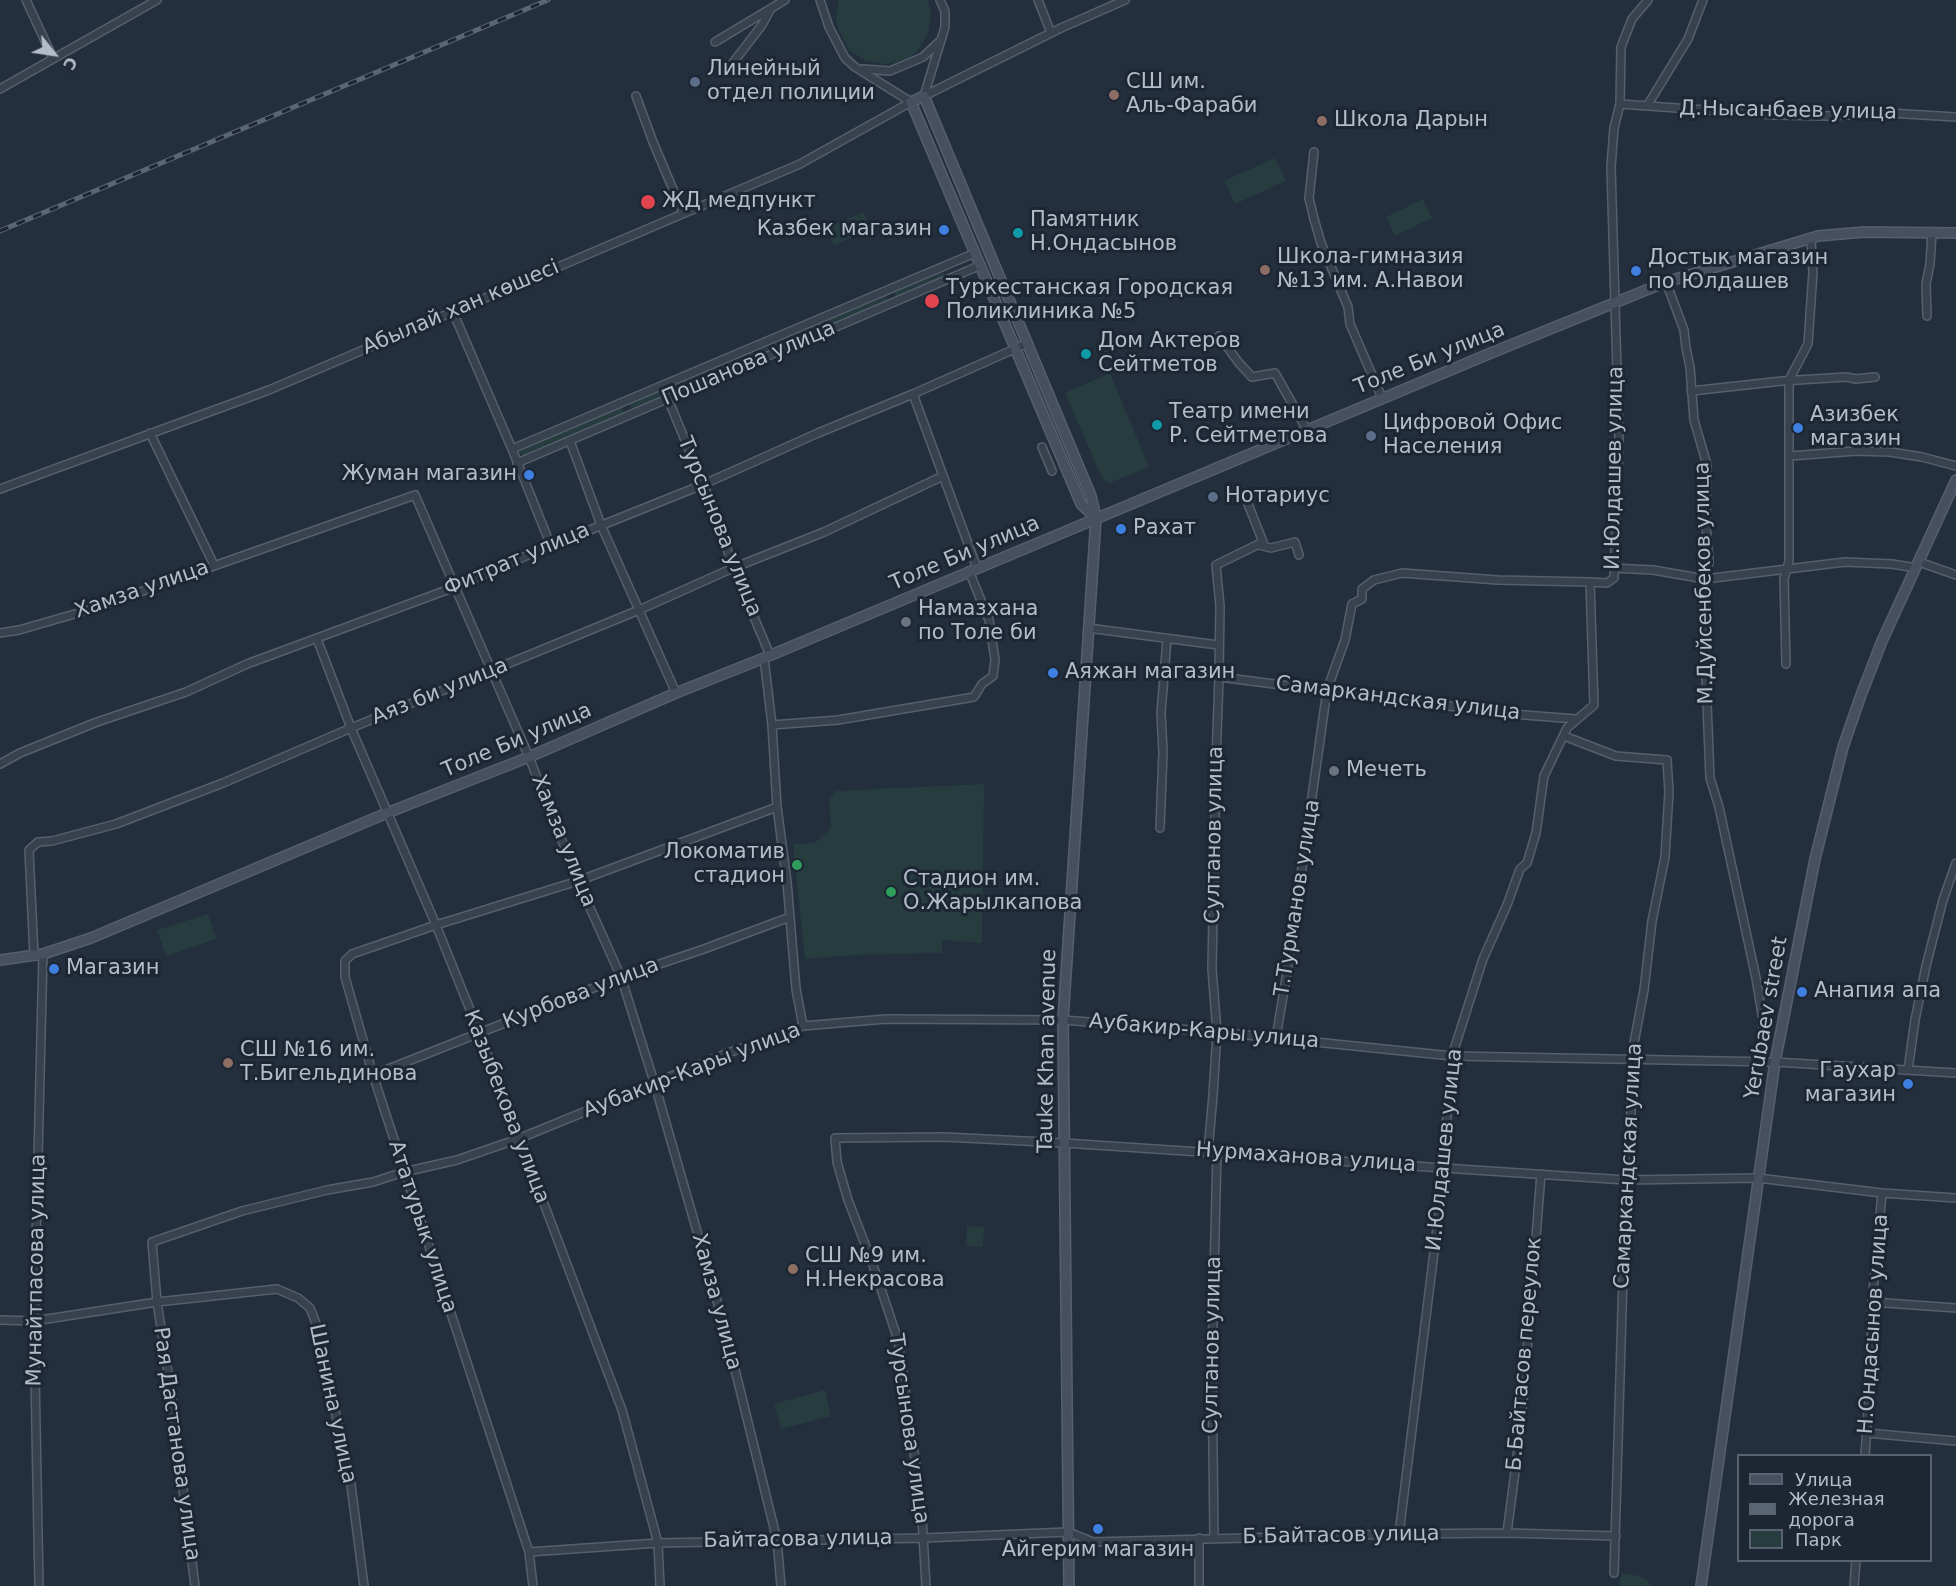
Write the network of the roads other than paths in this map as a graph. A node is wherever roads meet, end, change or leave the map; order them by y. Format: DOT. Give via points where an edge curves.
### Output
graph roads {
  1 [pos="26,0"];
  2 [pos="157,0"];
  3 [pos="784,0"];
  4 [pos="820,0"];
  5 [pos="940,0"];
  6 [pos="1038,0"];
  7 [pos="1125,0"];
  8 [pos="1648,0"];
  9 [pos="1702,0"];
  10 [pos="771,8"];
  11 [pos="1051,33"];
  12 [pos="941,41"];
  13 [pos="715,42"];
  14 [pos="53,58"];
  15 [pos="732,64"];
  16 [pos="855,67"];
  17 [pos="0,89"];
  18 [pos="636,96"];
  19 [pos="924,96"];
  20 [pos="911,102"];
  21 [pos="1620,104"];
  22 [pos="1647,106"];
  23 [pos="1956,117"];
  24 [pos="1314,152"];
  25 [pos="683,213"];
  26 [pos="1932,233"];
  27 [pos="1956,233"];
  28 [pos="1811,239"];
  29 [pos="975,253"];
  30 [pos="981,265"];
  31 [pos="1666,282"];
  32 [pos="1616,303"];
  33 [pos="453,312"];
  34 [pos="1927,316"];
  35 [pos="1219,336"];
  36 [pos="1028,343"];
  37 [pos="1016,349"];
  38 [pos="1875,377"];
  39 [pos="1790,380"];
  40 [pos="1691,391"];
  41 [pos="913,394"];
  42 [pos="1383,398"];
  43 [pos="668,399"];
  44 [pos="1306,430"];
  45 [pos="150,433"];
  46 [pos="570,441"];
  47 [pos="1042,447"];
  48 [pos="512,450"];
  49 [pos="1790,456"];
  50 [pos="518,463"];
  51 [pos="1956,466"];
  52 [pos="1052,471"];
  53 [pos="944,476"];
  54 [pos="1956,480"];
  55 [pos="702,485"];
  56 [pos="0,489"];
  57 [pos="1248,504"];
  58 [pos="1096,518"];
  59 [pos="602,525"];
  60 [pos="1259,545"];
  61 [pos="550,546"];
  62 [pos="1299,555"];
  63 [pos="214,565"];
  64 [pos="1918,565"];
  65 [pos="733,568"];
  66 [pos="1614,568"];
  67 [pos="1787,569"];
  68 [pos="973,570"];
  69 [pos="1956,575"];
  70 [pos="1705,579"];
  71 [pos="1590,582"];
  72 [pos="455,587"];
  73 [pos="639,610"];
  74 [pos="1088,628"];
  75 [pos="0,633"];
  76 [pos="316,639"];
  77 [pos="1167,639"];
  78 [pos="1218,645"];
  79 [pos="767,657"];
  80 [pos="1786,664"];
  81 [pos="492,671"];
  82 [pos="1219,677"];
  83 [pos="1327,690"];
  84 [pos="676,693"];
  85 [pos="1576,719"];
  86 [pos="772,725"];
  87 [pos="351,728"];
  88 [pos="1564,736"];
  89 [pos="529,757"];
  90 [pos="0,764"];
  91 [pos="777,807"];
  92 [pos="387,813"];
  93 [pos="1160,828"];
  94 [pos="1956,863"];
  95 [pos="578,881"];
  96 [pos="790,916"];
  97 [pos="436,925"];
  98 [pos="39,955"];
  99 [pos="0,960"];
  100 [pos="621,977"];
  101 [pos="1063,1020"];
  102 [pos="803,1026"];
  103 [pos="479,1032"];
  104 [pos="1217,1032"];
  105 [pos="1276,1038"];
  106 [pos="1452,1056"];
  107 [pos="1631,1059"];
  108 [pos="1775,1062"];
  109 [pos="1763,1063"];
  110 [pos="1908,1070"];
  111 [pos="1956,1074"];
  112 [pos="373,1075"];
  113 [pos="655,1085"];
  114 [pos="835,1138"];
  115 [pos="518,1140"];
  116 [pos="1064,1143"];
  117 [pos="1208,1152"];
  118 [pos="1217,1152"];
  119 [pos="1443,1167"];
  120 [pos="404,1172"];
  121 [pos="1541,1174"];
  122 [pos="1758,1178"];
  123 [pos="1626,1180"];
  124 [pos="1882,1193"];
  125 [pos="1956,1198"];
  126 [pos="157,1302"];
  127 [pos="1872,1302"];
  128 [pos="1956,1308"];
  129 [pos="0,1320"];
  130 [pos="34,1321"];
  131 [pos="1867,1433"];
  132 [pos="1956,1441"];
  133 [pos="1865,1454"];
  134 [pos="1068,1532"];
  135 [pos="1507,1533"];
  136 [pos="1399,1534"];
  137 [pos="1616,1536"];
  138 [pos="924,1538"];
  139 [pos="1199,1538"];
  140 [pos="1214,1538"];
  141 [pos="777,1540"];
  142 [pos="658,1543"];
  143 [pos="529,1552"];
  144 [pos="1856,1562"];
  145 [pos="1614,1573"];
  146 [pos="39,1586"];
  147 [pos="195,1586"];
  148 [pos="364,1586"];
  149 [pos="532,1586"];
  150 [pos="660,1586"];
  151 [pos="781,1586"];
  152 [pos="926,1586"];
  153 [pos="1069,1586"];
  154 [pos="1199,1586"];
  155 [pos="1701,1586"];
  156 [pos="1854,1586"];
  1 -- 14 [label="street"];
  2 -- 14 [label="street"];
  3 -- 10 [label="street"];
  4 -- 16 [label="street" via="844,58"];
  5 -- 12 [label="street" via="945,11"];
  6 -- 11 [label="street"];
  7 -- 11 [label="street"];
  8 -- 21 [label="street, И.Юлдашев улица" via="1632,19 1621,47"];
  9 -- 22 [label="street" via="1688,39"];
  10 -- 13 [label="street"];
  10 -- 15 [label="street"];
  11 -- 19 [label="street"];
  12 -- 16 [label="street" via="923,57 890,71"];
  12 -- 19 [label="street"];
  14 -- 17 [label="street"];
  16 -- 20 [label="street"];
  18 -- 25 [label="street"];
  19 -- 20 [label="street"];
  19 -- 36 [label="street, Tauke Khan avenue"];
  20 -- 25 [label="street, Абылай хан көшесі" via="800,164"];
  20 -- 29 [label="street"];
  21 -- 22 [label="street, Д.Нысанбаев улица"];
  21 -- 32 [label="street, И.Юлдашев улица" via="1611,166"];
  22 -- 23 [label="street, Д.Нысанбаев улица" via="1776,115 1889,113"];
  24 -- 42 [label="street" via="1309,198 1314,219 1348,307 1350,324"];
  25 -- 33 [label="street, Абылай хан көшесі"];
  26 -- 27 [label="street, Толе Би улица"];
  26 -- 28 [label="street, Толе Би улица" via="1864,232"];
  26 -- 34 [label="street"];
  28 -- 31 [label="street, Толе Би улица"];
  28 -- 39 [label="street" via="1808,344"];
  29 -- 30 [label="street"];
  29 -- 48 [label="street, Пошанова улица"];
  30 -- 37 [label="street"];
  30 -- 43 [label="street, Пошанова улица"];
  31 -- 32 [label="street, Толе Би улица"];
  31 -- 40 [label="street, М.Дуйсенбеков улица" via="1684,330"];
  32 -- 42 [label="street, Толе Би улица"];
  32 -- 66 [label="street, И.Юлдашев улица" via="1619,439"];
  33 -- 45 [label="street, Абылай хан көшесі" via="269,390"];
  33 -- 48 [label="street"];
  35 -- 44 [label="street" via="1252,377 1275,373"];
  36 -- 37 [label="street, Фитрат улица"];
  36 -- 58 [label="street, Tauke Khan avenue" via="1091,496"];
  37 -- 41 [label="street, Фитрат улица"];
  37 -- 58 [label="street" via="1081,504"];
  38 -- 39 [label="street"];
  39 -- 40 [label="street"];
  39 -- 49 [label="street"];
  40 -- 70 [label="street, М.Дуйсенбеков улица" via="1694,420 1707,465 1709,562"];
  41 -- 53 [label="street"];
  41 -- 55 [label="street, Фитрат улица"];
  42 -- 44 [label="street, Толе Би улица"];
  43 -- 46 [label="street, Пошанова улица"];
  43 -- 55 [label="street, Турсынова улица"];
  44 -- 58 [label="street, Толе Би улица"];
  45 -- 56 [label="street, Абылай хан көшесі"];
  45 -- 63 [label="street"];
  46 -- 50 [label="street, Пошанова улица"];
  46 -- 59 [label="street"];
  47 -- 52 [label="street"];
  48 -- 50 [label="street"];
  49 -- 51 [label="street" via="1890,452"];
  49 -- 67 [label="street"];
  50 -- 61 [label="street"];
  53 -- 65 [label="street, Аяз би улица" via="824,532"];
  53 -- 68 [label="street"];
  54 -- 64 [label="street, Yerubaev street"];
  55 -- 59 [label="street, Фитрат улица"];
  55 -- 65 [label="street, Турсынова улица"];
  57 -- 60 [label="street" via="1263,543"];
  58 -- 68 [label="street, Толе Би улица"];
  58 -- 74 [label="street, Tauke Khan avenue"];
  59 -- 61 [label="street, Фитрат улица"];
  59 -- 73 [label="street"];
  60 -- 62 [label="street, Султанов улица" via="1271,548 1295,542"];
  60 -- 78 [label="street, Султанов улица" via="1216,565"];
  61 -- 72 [label="street, Фитрат улица"];
  63 -- 72 [label="street, Хамза улица" via="415,495"];
  63 -- 75 [label="street, Хамза улица" via="92,609"];
  64 -- 67 [label="street" via="1845,562"];
  64 -- 69 [label="street"];
  64 -- 108 [label="street, Yerubaev street" via="1882,641 1843,747 1815,859"];
  65 -- 73 [label="street, Аяз би улица"];
  65 -- 79 [label="street, Турсынова улица"];
  66 -- 70 [label="street"];
  66 -- 71 [label="street, И.Юлдашев улица" via="1614,579 1607,583"];
  67 -- 70 [label="street"];
  67 -- 80 [label="street"];
  68 -- 79 [label="street, Толе Би улица"];
  68 -- 86 [label="street" via="989,620 995,660 993,676 974,697 838,720"];
  70 -- 109 [label="street, М.Дуйсенбеков улица" via="1710,778 1756,978 1763,1020"];
  71 -- 83 [label="street, Т.Турманов улица" via="1402,573 1374,580 1362,589 1362,599 1352,604 1345,640"];
  71 -- 85 [label="street, И.Юлдашев улица" via="1593,705"];
  72 -- 76 [label="street, Фитрат улица"];
  72 -- 81 [label="street, Хамза улица"];
  73 -- 81 [label="street, Аяз би улица"];
  73 -- 84 [label="street"];
  74 -- 77 [label="street"];
  74 -- 101 [label="street, Tauke Khan avenue"];
  76 -- 87 [label="street, Казыбекова улица"];
  76 -- 90 [label="street, Фитрат улица" via="186,692 97,722"];
  77 -- 78 [label="street"];
  77 -- 93 [label="street" via="1161,713"];
  78 -- 82 [label="street, Султанов улица"];
  79 -- 84 [label="street, Толе Би улица"];
  79 -- 86 [label="street, Турсынова улица"];
  81 -- 87 [label="street, Аяз би улица"];
  81 -- 89 [label="street, Хамза улица"];
  82 -- 83 [label="street, Самаркандская улица"];
  82 -- 104 [label="street, Султанов улица" via="1212,969"];
  83 -- 85 [label="street, Самаркандская улица"];
  83 -- 105 [label="street, Т.Турманов улица"];
  84 -- 89 [label="street, Толе Би улица"];
  85 -- 88 [label="street, И.Юлдашев улица"];
  86 -- 91 [label="street, Турсынова улица"];
  87 -- 92 [label="street, Казыбекова улица"];
  87 -- 98 [label="street, Аяз би улица" via="116,824 38,842 29,850"];
  88 -- 106 [label="street, И.Юлдашев улица" via="1544,776 1536,833 1527,863 1520,869 1483,959"];
  88 -- 107 [label="street, Самаркандская улица" via="1616,756 1667,760 1665,857"];
  89 -- 92 [label="street, Толе Би улица"];
  89 -- 95 [label="street, Хамза улица"];
  91 -- 95 [label="street"];
  91 -- 96 [label="street, Турсынова улица"];
  92 -- 97 [label="street, Казыбекова улица"];
  92 -- 98 [label="street, Толе Би улица" via="101,934"];
  94 -- 110 [label="street" via="1926,966"];
  95 -- 97 [label="street"];
  95 -- 100 [label="street, Хамза улица"];
  96 -- 100 [label="street, Курбова улица"];
  96 -- 102 [label="street, Турсынова улица"];
  97 -- 103 [label="street, Казыбекова улица"];
  97 -- 112 [label="street, Ататурык улица" via="352,954 345,962 345,976"];
  98 -- 99 [label="street, Толе Би улица"];
  98 -- 130 [label="street, Мунайтпасова улица"];
  100 -- 103 [label="street, Курбова улица"];
  100 -- 113 [label="street, Хамза улица"];
  101 -- 102 [label="street, Аубакир-Кары улица" via="886,1019"];
  101 -- 104 [label="street, Аубакир-Кары улица"];
  101 -- 116 [label="street, Tauke Khan avenue"];
  102 -- 113 [label="street, Аубакир-Кары улица"];
  103 -- 112 [label="street, Курбова улица"];
  103 -- 115 [label="street, Казыбекова улица"];
  104 -- 105 [label="street, Аубакир-Кары улица"];
  104 -- 117 [label="street, Султанов улица"];
  105 -- 106 [label="street, Аубакир-Кары улица"];
  106 -- 107 [label="street, Аубакир-Кары улица"];
  106 -- 119 [label="street, И.Юлдашев улица"];
  107 -- 109 [label="street, Аубакир-Кары улица"];
  107 -- 123 [label="street, Самаркандская улица" via="1632,1131"];
  108 -- 109 [label="street, Аубакир-Кары улица"];
  108 -- 110 [label="street, Аубакир-Кары улица"];
  108 -- 122 [label="street, Yerubaev street"];
  110 -- 111 [label="street, Аубакир-Кары улица"];
  112 -- 120 [label="street, Ататурык улица"];
  113 -- 115 [label="street, Аубакир-Кары улица"];
  113 -- 141 [label="street, Хамза улица" via="725,1329"];
  114 -- 116 [label="street, Нурмаханова улица" via="945,1137"];
  114 -- 138 [label="street, Турсынова улица" via="848,1200 898,1340"];
  115 -- 120 [label="street, Аубакир-Кары улица"];
  115 -- 142 [label="street, Казыбекова улица" via="622,1410"];
  116 -- 117 [label="street, Нурмаханова улица"];
  116 -- 134 [label="street, Tauke Khan avenue"];
  117 -- 118 [label="street, Нурмаханова улица"];
  118 -- 119 [label="street, Нурмаханова улица"];
  118 -- 140 [label="street, Султанов улица" via="1212,1359"];
  119 -- 121 [label="street, Нурмаханова улица"];
  119 -- 136 [label="street, И.Юлдашев улица"];
  120 -- 126 [label="street, Аубакир-Кары улица" via="242,1211 152,1242"];
  120 -- 143 [label="street, Ататурык улица"];
  121 -- 123 [label="street, Нурмаханова улица"];
  121 -- 135 [label="street, Б.Байтасов переулок" via="1521,1426"];
  122 -- 123 [label="street, Нурмаханова улица"];
  122 -- 124 [label="street, Нурмаханова улица"];
  122 -- 155 [label="street, Yerubaev street"];
  123 -- 137 [label="street, Самаркандская улица"];
  124 -- 125 [label="street, Нурмаханова улица"];
  124 -- 127 [label="street, Н.Ондасынов улица"];
  126 -- 130 [label="street, Шанина улица"];
  126 -- 147 [label="street, Рая Дастанова улица"];
  126 -- 148 [label="street, Шанина улица" via="277,1289 310,1308 351,1485"];
  127 -- 128 [label="street"];
  127 -- 131 [label="street, Н.Ондасынов улица"];
  129 -- 130 [label="street, Шанина улица"];
  130 -- 146 [label="street, Мунайтпасова улица"];
  131 -- 132 [label="street"];
  131 -- 133 [label="street, Н.Ондасынов улица"];
  134 -- 138 [label="street, Байтасова улица"];
  134 -- 139 [label="street, Б.Байтасов улица" via="1093,1542"];
  134 -- 153 [label="street, Tauke Khan avenue"];
  135 -- 136 [label="street, Б.Байтасов улица"];
  135 -- 137 [label="street, Б.Байтасов улица"];
  136 -- 140 [label="street, Б.Байтасов улица"];
  137 -- 145 [label="street, Самаркандская улица"];
  138 -- 141 [label="street, Байтасова улица"];
  138 -- 152 [label="street, Турсынова улица"];
  139 -- 140 [label="street, Б.Байтасов улица"];
  139 -- 154 [label="street"];
  141 -- 142 [label="street, Байтасова улица"];
  141 -- 151 [label="street, Хамза улица"];
  142 -- 143 [label="street, Байтасова улица"];
  142 -- 150 [label="street, Казыбекова улица"];
  143 -- 149 [label="street, Ататурык улица"];
  144 -- 156 [label="street"];
}
